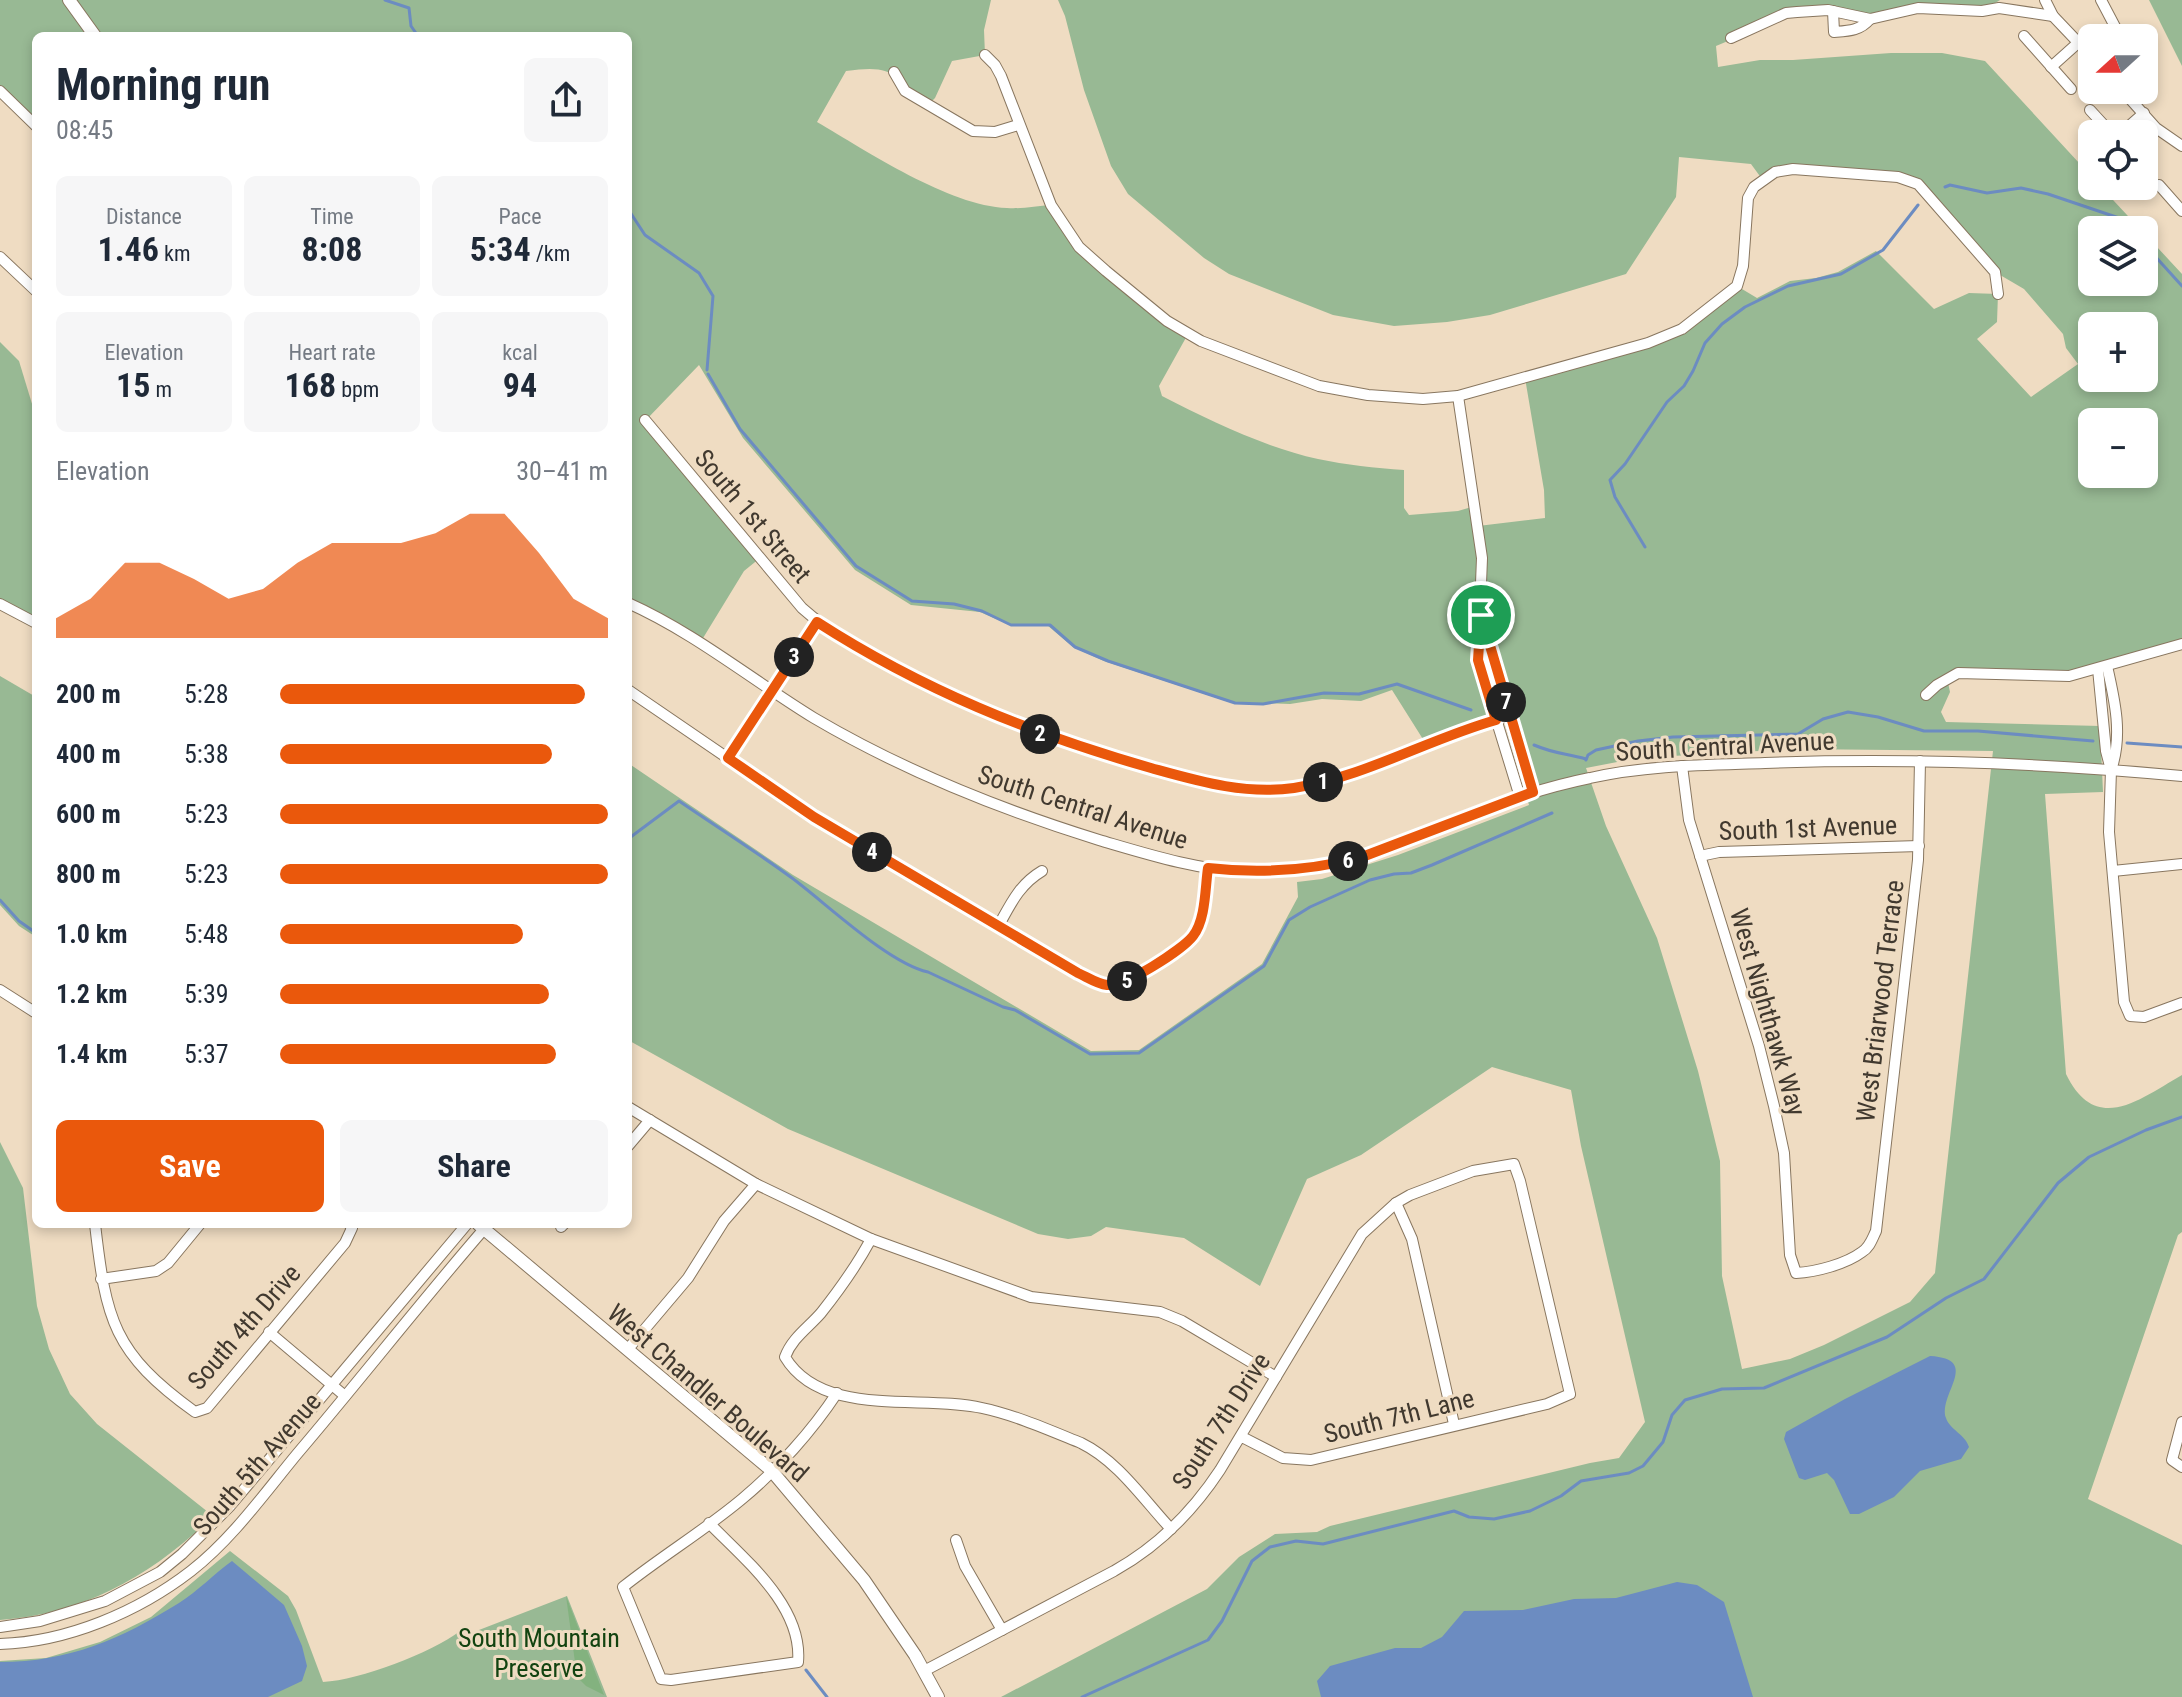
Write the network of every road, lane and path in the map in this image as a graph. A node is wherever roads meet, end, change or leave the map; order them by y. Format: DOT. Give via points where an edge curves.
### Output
graph roads {
  1 [pos="69,0"];
  2 [pos="2045,0"];
  3 [pos="2101,0"];
  4 [pos="2002,4"];
  5 [pos="1833,11"];
  6 [pos="2053,16"];
  7 [pos="1870,19"];
  8 [pos="2114,24"];
  9 [pos="92,32"];
  10 [pos="2024,36"];
  11 [pos="1731,38"];
  12 [pos="2078,41"];
  13 [pos="2078,43"];
  14 [pos="985,55"];
  15 [pos="2051,67"];
  16 [pos="894,72"];
  17 [pos="2071,89"];
  18 [pos="0,91"];
  19 [pos="2135,104"];
  20 [pos="2090,110"];
  21 [pos="2144,113"];
  22 [pos="2099,120"];
  23 [pos="2136,120"];
  24 [pos="32,122"];
  25 [pos="1018,125"];
  26 [pos="2182,146"];
  27 [pos="2159,185"];
  28 [pos="2182,211"];
  29 [pos="0,257"];
  30 [pos="32,287"];
  31 [pos="1998,294"];
  32 [pos="1458,396"];
  33 [pos="645,420"];
  34 [pos="0,604"];
  35 [pos="632,605"];
  36 [pos="1481,615"];
  37 [pos="32,621"];
  38 [pos="817,622"];
  39 [pos="2182,644"];
  40 [pos="2102,668"];
  41 [pos="772,692"];
  42 [pos="632,693"];
  43 [pos="1926,695"];
  44 [pos="2116,713"];
  45 [pos="2103,714"];
  46 [pos="1510,715"];
  47 [pos="1496,720"];
  48 [pos="728,758"];
  49 [pos="1920,761"];
  50 [pos="1682,766"];
  51 [pos="2111,770"];
  52 [pos="2182,776"];
  53 [pos="1533,792"];
  54 [pos="1520,797"];
  55 [pos="1919,846"];
  56 [pos="1700,856"];
  57 [pos="2182,864"];
  58 [pos="1208,868"];
  59 [pos="1042,871"];
  60 [pos="2113,871"];
  61 [pos="999,925"];
  62 [pos="0,990"];
  63 [pos="2182,1003"];
  64 [pos="32,1010"];
  65 [pos="632,1109"];
  66 [pos="650,1120"];
  67 [pos="632,1141"];
  68 [pos="756,1184"];
  69 [pos="1396,1203"];
  70 [pos="95,1228"];
  71 [pos="197,1228"];
  72 [pos="349,1228"];
  73 [pos="464,1228"];
  74 [pos="480,1228"];
  75 [pos="482,1228"];
  76 [pos="871,1239"];
  77 [pos="1796,1273"];
  78 [pos="101,1279"];
  79 [pos="269,1332"];
  80 [pos="628,1349"];
  81 [pos="1276,1377"];
  82 [pos="331,1385"];
  83 [pos="837,1393"];
  84 [pos="1570,1394"];
  85 [pos="345,1396"];
  86 [pos="2182,1422"];
  87 [pos="1454,1424"];
  88 [pos="1242,1437"];
  89 [pos="2182,1467"];
  90 [pos="771,1470"];
  91 [pos="709,1523"];
  92 [pos="1171,1529"];
  93 [pos="956,1540"];
  94 [pos="2,1627"];
  95 [pos="1002,1630"];
  96 [pos="2,1644"];
  97 [pos="924,1671"];
  98 [pos="938,1697"];
  1 -- 9 [label="main road"];
  2 -- 6 [label="street"];
  3 -- 8 [label="street"];
  4 -- 6 [label="street"];
  4 -- 7 [label="street" via="1982,11 1918,8"];
  5 -- 7 [label="street"];
  5 -- 7 [label="street" via="1834,32 1852,31"];
  5 -- 11 [label="street" via="1786,13"];
  6 -- 12 [label="street"];
  10 -- 15 [label="street"];
  13 -- 15 [label="street"];
  14 -- 25 [label="street" via="1001,76"];
  15 -- 17 [label="street"];
  16 -- 25 [label="street" via="905,91 973,131"];
  18 -- 24 [label="street"];
  19 -- 21 [label="street"];
  20 -- 22 [label="street"];
  21 -- 23 [label="street"];
  21 -- 26 [label="street"];
  25 -- 32 [label="street" via="1051,205 1079,247 1188,334 1282,374 1341,392"];
  27 -- 28 [label="street"];
  29 -- 30 [label="street"];
  31 -- 32 [label="street" via="1995,272 1918,184 1898,177 1775,172 1748,198 1737,286 1682,329"];
  32 -- 36 [label="street" via="1482,558"];
  33 -- 38 [label="street, South 1st Street"];
  34 -- 37 [label="street"];
  35 -- 41 [label="street, South Central Avenue" via="674,626"];
  36 -- 46 [label="street"];
  36 -- 47 [label="street" via="1478,660"];
  38 -- 41 [label="street"];
  38 -- 47 [label="street, South 1st Street" via="922,681 1028,730 1209,785 1263,790 1320,782"];
  39 -- 40 [label="street"];
  40 -- 43 [label="street" via="2069,676 1958,673"];
  40 -- 44 [label="street"];
  40 -- 45 [label="street"];
  41 -- 48 [label="street"];
  41 -- 58 [label="street, South Central Avenue" via="883,755 993,805"];
  42 -- 48 [label="street"];
  44 -- 45 [label="street"];
  44 -- 51 [label="street" via="2118,750"];
  45 -- 51 [label="street"];
  46 -- 47 [label="street, South 1st Street"];
  46 -- 53 [label="street"];
  47 -- 54 [label="street"];
  48 -- 61 [label="street" via="814,817"];
  49 -- 50 [label="street, South Central Avenue"];
  49 -- 51 [label="street, South Central Avenue"];
  49 -- 55 [label="street, West Briarwood Terrace"];
  50 -- 53 [label="street, South Central Avenue" via="1589,778"];
  50 -- 56 [label="street, West Nighthawk Way"];
  51 -- 52 [label="street, South Central Avenue"];
  51 -- 60 [label="street"];
  53 -- 54 [label="street, South Central Avenue"];
  54 -- 58 [label="street, South Central Avenue" via="1337,864 1278,871"];
  55 -- 56 [label="street, South 1st Avenue"];
  55 -- 77 [label="street, West Briarwood Terrace" via="1876,1231 1860,1254"];
  56 -- 77 [label="street, West Nighthawk Way" via="1774,1106"];
  57 -- 60 [label="street"];
  58 -- 61 [label="street" via="1194,936 1123,983 1107,985 1078,973"];
  59 -- 61 [label="street" via="1019,888"];
  60 -- 63 [label="street" via="2124,1002 2130,1016 2144,1017"];
  62 -- 64 [label="street"];
  65 -- 66 [label="street"];
  66 -- 67 [label="street"];
  66 -- 68 [label="street"];
  68 -- 76 [label="street"];
  68 -- 80 [label="street"];
  69 -- 81 [label="street, South 7th Drive" via="1362,1234"];
  69 -- 84 [label="street, South 7th Drive" via="1473,1171 1514,1164"];
  69 -- 87 [label="street" via="1412,1239"];
  70 -- 78 [label="street"];
  71 -- 78 [label="street" via="156,1271"];
  72 -- 79 [label="street, South 4th Drive" via="345,1243"];
  73 -- 82 [label="street, South 5th Avenue"];
  74 -- 85 [label="street, South 5th Avenue"];
  75 -- 80 [label="main road, West Chandler Boulevard"];
  76 -- 81 [label="street" via="1031,1297 1160,1312"];
  76 -- 83 [label="street" via="853,1271 790,1344 785,1357 793,1371"];
  78 -- 79 [label="street, South 4th Drive" via="107,1308 131,1356 195,1412 207,1408"];
  79 -- 82 [label="street"];
  80 -- 90 [label="main road, West Chandler Boulevard"];
  81 -- 88 [label="street, South 7th Drive"];
  82 -- 85 [label="street"];
  82 -- 94 [label="street, South 5th Avenue" via="210,1528 160,1572 71,1613"];
  83 -- 90 [label="street" via="813,1429"];
  83 -- 92 [label="street" via="980,1407 1081,1443 1105,1458"];
  84 -- 87 [label="street, South 7th Lane"];
  85 -- 96 [label="street, South 5th Avenue" via="225,1539 180,1579 142,1603 80,1629"];
  86 -- 89 [label="street" via="2172,1460"];
  87 -- 88 [label="street, South 7th Lane" via="1311,1460 1283,1458"];
  88 -- 92 [label="street, South 7th Drive" via="1201,1499"];
  90 -- 91 [label="street"];
  90 -- 97 [label="main road, West Chandler Boulevard" via="864,1580"];
  91 -- 91 [label="street" via="623,1587 661,1679 798,1662 799,1649 782,1605"];
  92 -- 95 [label="street, South 7th Drive" via="1132,1561"];
  93 -- 95 [label="street"];
  95 -- 97 [label="street, South 7th Drive"];
  97 -- 98 [label="main road, West Chandler Boulevard"];
}
